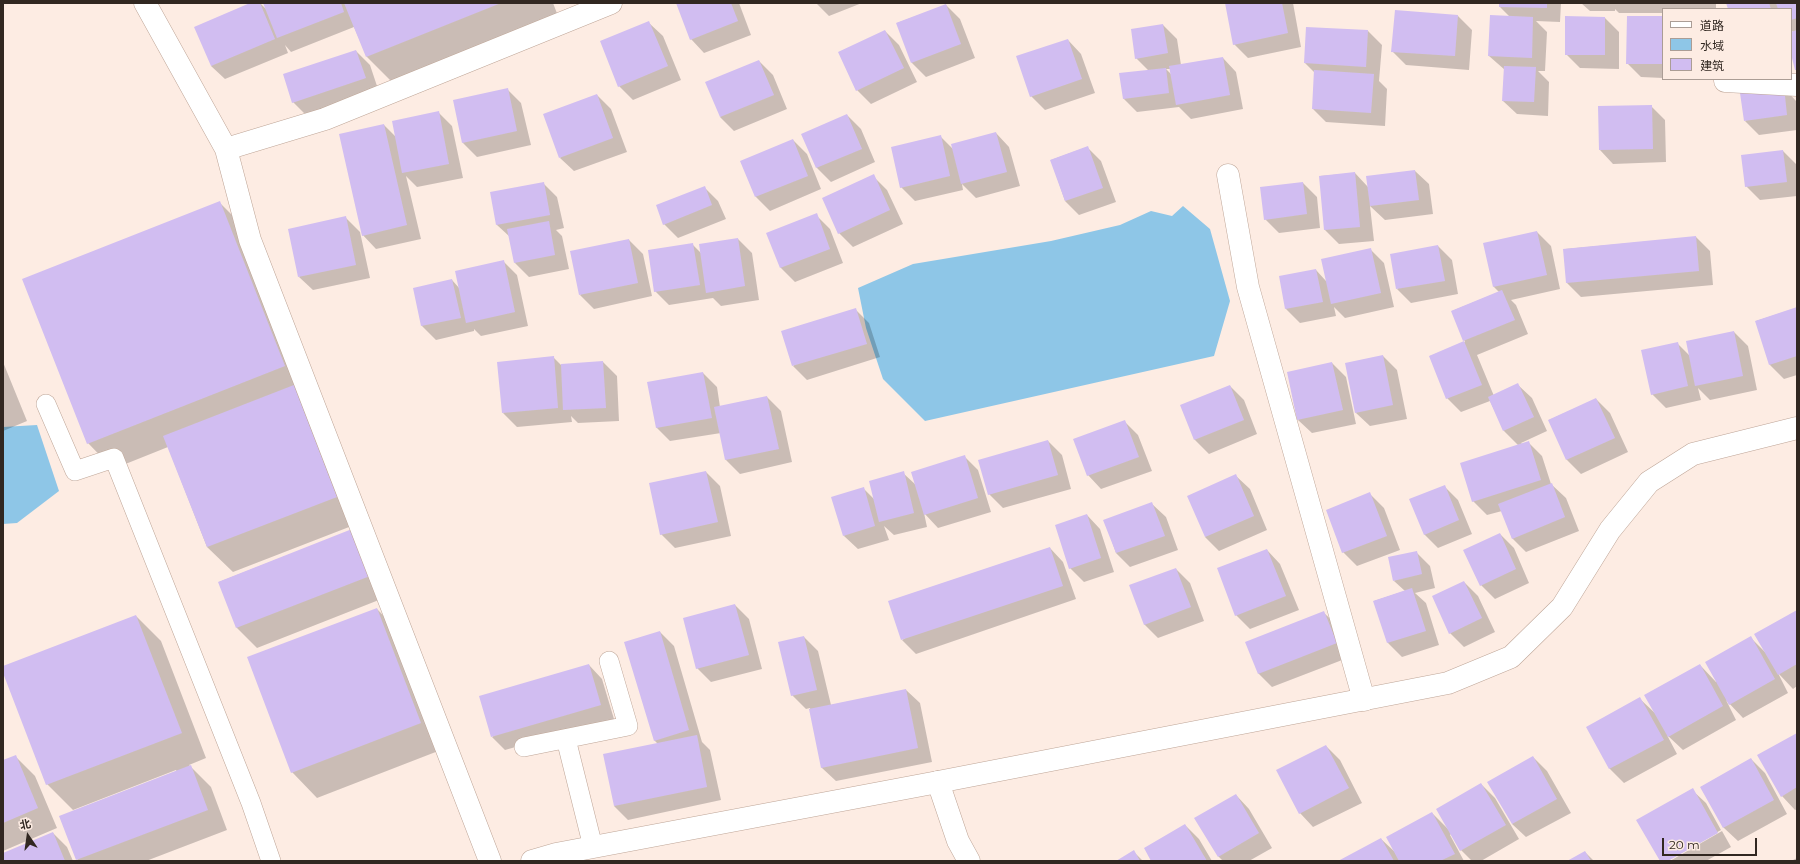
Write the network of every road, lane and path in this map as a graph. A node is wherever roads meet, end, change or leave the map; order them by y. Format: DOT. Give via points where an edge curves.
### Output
graph roads {
  1 [pos="145,3"];
  2 [pos="611,3"];
  3 [pos="1725,81"];
  4 [pos="1797,85"];
  5 [pos="226,149"];
  6 [pos="1228,175"];
  7 [pos="46,404"];
  8 [pos="1797,428"];
  9 [pos="609,661"];
  10 [pos="1364,700"];
  11 [pos="566,739"];
  12 [pos="524,747"];
  13 [pos="938,782"];
  14 [pos="593,847"];
  15 [pos="271,861"];
  16 [pos="490,861"];
  17 [pos="532,861"];
  18 [pos="969,861"];
  1 -- 5 [label="street"];
  2 -- 5 [label="street" via="324,118"];
  3 -- 4 [label="street"];
  5 -- 16 [label="street" via="250,240"];
  6 -- 10 [label="street" via="1248,287"];
  7 -- 15 [label="lane" via="75,471 114,458 251,803"];
  8 -- 10 [label="street" via="1693,454 1649,482 1610,530 1562,607 1511,657 1448,683"];
  9 -- 11 [label="lane" via="628,726"];
  10 -- 13 [label="street"];
  11 -- 12 [label="lane"];
  11 -- 14 [label="lane"];
  13 -- 14 [label="street"];
  13 -- 18 [label="street" via="958,841"];
  14 -- 17 [label="street"];
}
